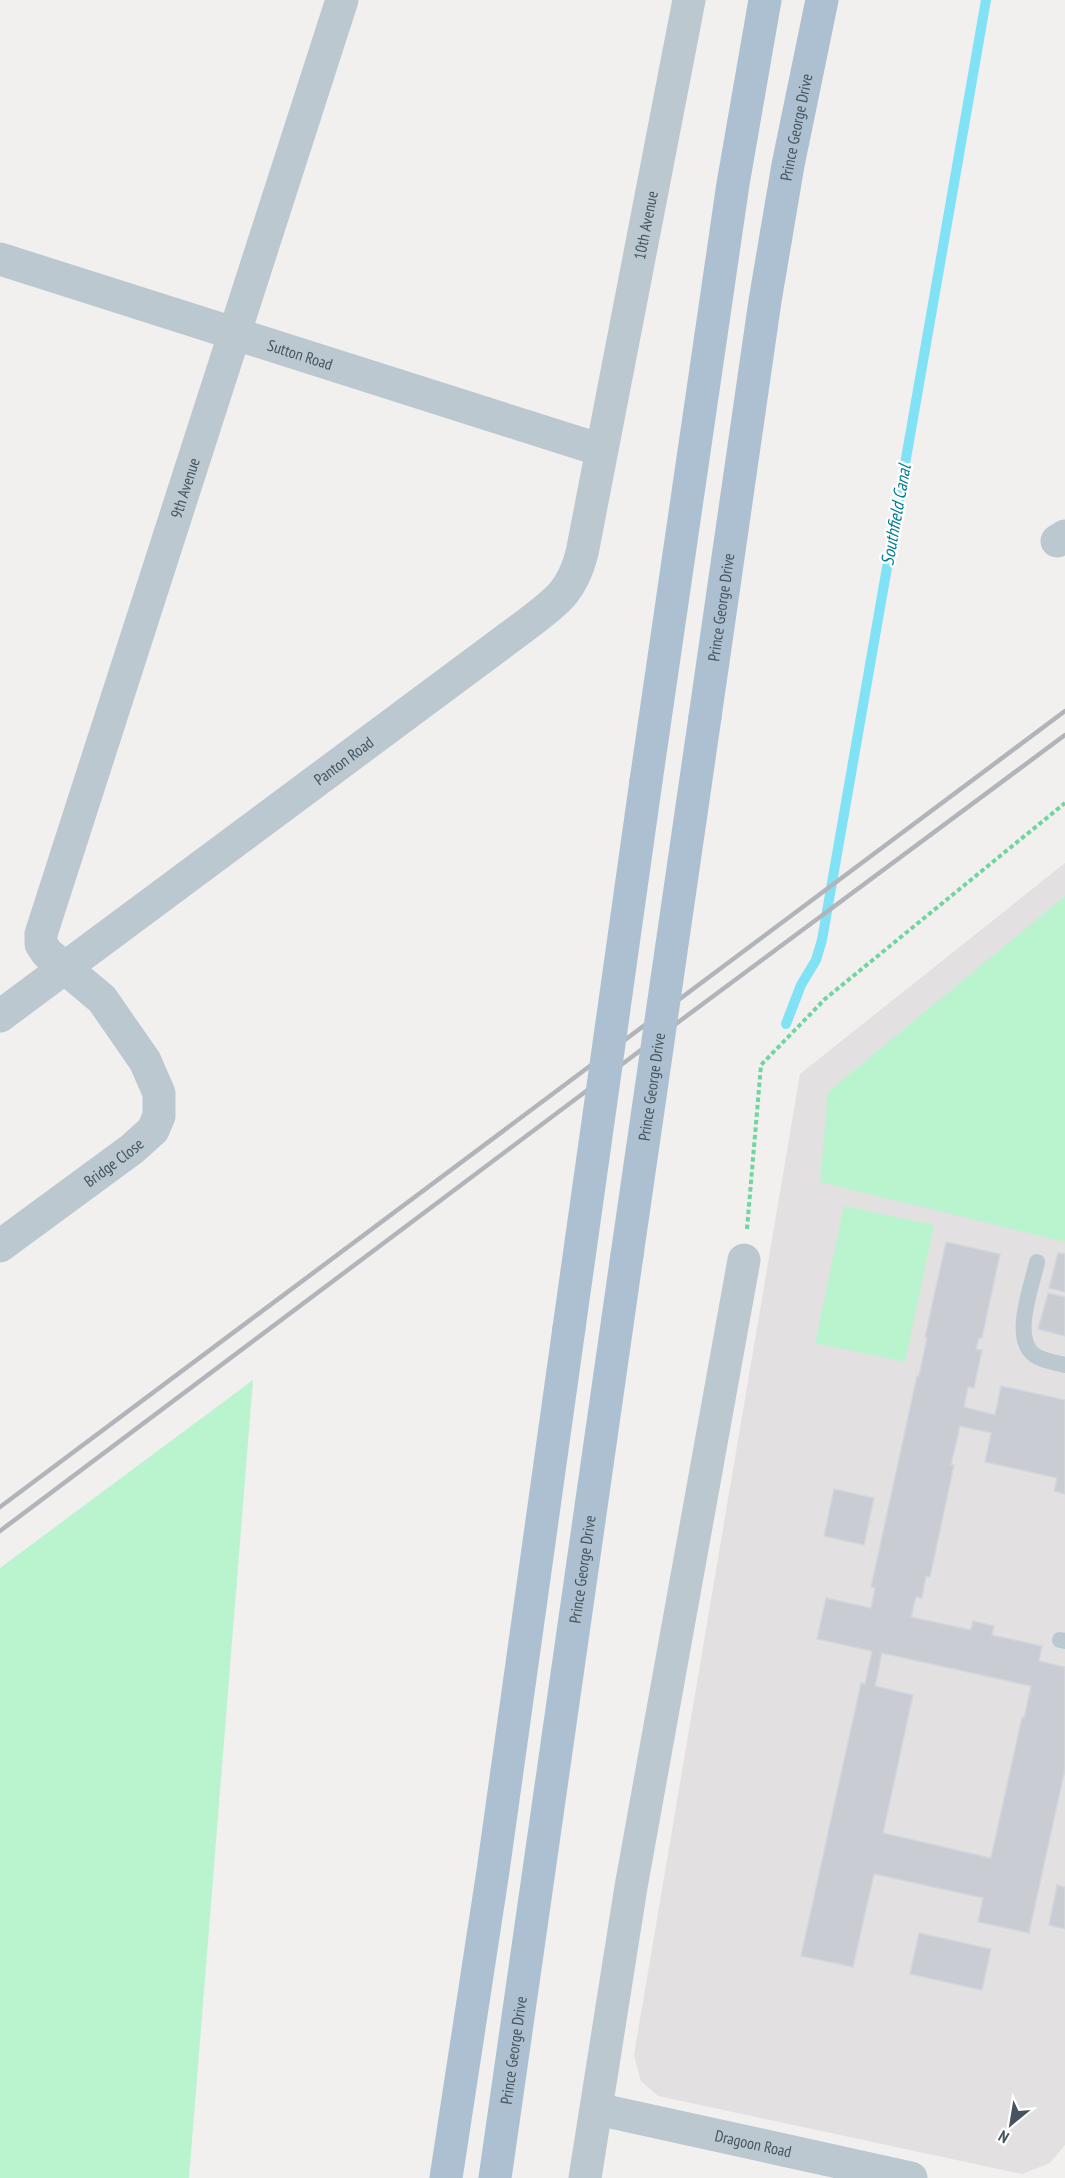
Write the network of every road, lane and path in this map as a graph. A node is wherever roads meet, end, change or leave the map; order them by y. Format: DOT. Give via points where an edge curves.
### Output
graph roads {
  1 [pos="342,0"];
  2 [pos="689,0"];
  3 [pos="765,0"];
  4 [pos="822,0"];
  5 [pos="0,259"];
  6 [pos="234,334"];
  7 [pos="601,450"];
  8 [pos="1065,803"];
  9 [pos="64,969"];
  10 [pos="0,1016"];
  11 [pos="0,1246"];
  12 [pos="744,1260"];
  13 [pos="1037,1262"];
  14 [pos="1065,1365"];
  15 [pos="597,2109"];
  16 [pos="446,2178"];
  17 [pos="495,2178"];
  18 [pos="585,2178"];
  19 [pos="911,2178"];
  1 -- 6 [label="street, 9th Avenue"];
  2 -- 7 [label="street, 10th Avenue"];
  3 -- 16 [label="main road, bridge" via="733,184"];
  4 -- 17 [label="main road, Prince George Drive, bridge" via="765,301"];
  5 -- 6 [label="street, Sutton Road"];
  6 -- 7 [label="street, Sutton Road"];
  6 -- 9 [label="street, 9th Avenue" via="43,924 41,944"];
  7 -- 9 [label="street, Panton Road" via="577,570 558,601"];
  8 -- 12 [label="path" via="825,999 761,1065"];
  9 -- 10 [label="street, Panton Road"];
  9 -- 11 [label="street, Bridge Close" via="102,999 145,1061 159,1093 159,1116 153,1130 132,1149"];
  12 -- 15 [label="street" via="631,1887"];
  13 -- 14 [label="lane" via="1024,1340 1035,1356"];
  15 -- 18 [label="street"];
  15 -- 19 [label="street, Dragoon Road"];
}
